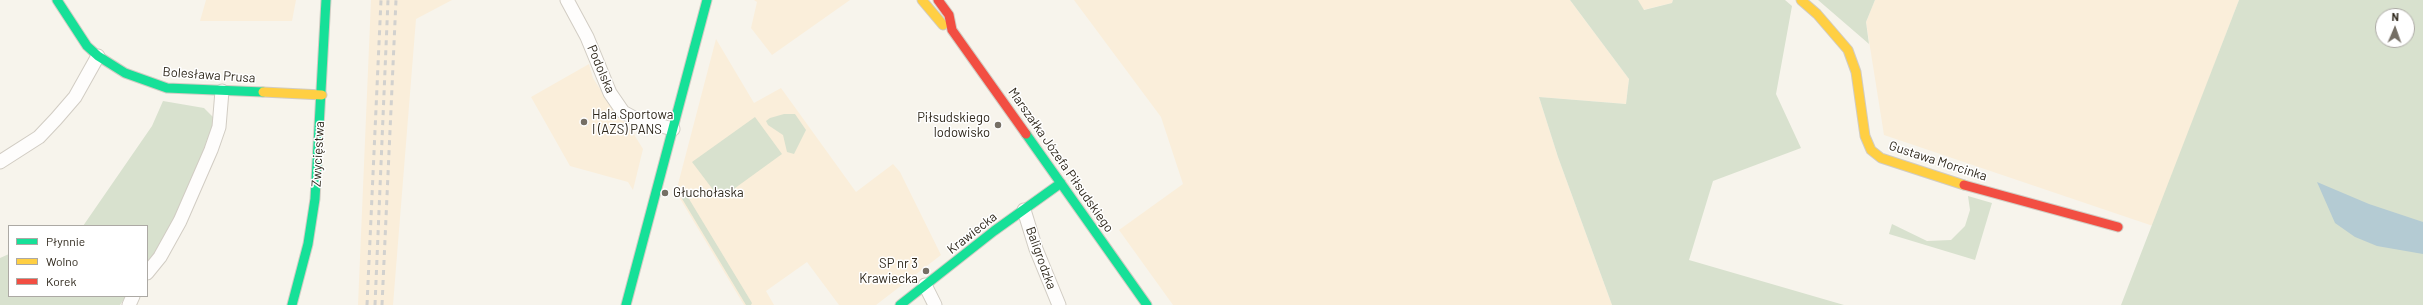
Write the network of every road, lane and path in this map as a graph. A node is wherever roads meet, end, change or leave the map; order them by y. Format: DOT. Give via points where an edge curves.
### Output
graph roads {
  1 [pos="57,0"];
  2 [pos="326,0"];
  3 [pos="567,0"];
  4 [pos="707,0"];
  5 [pos="922,0"];
  6 [pos="938,0"];
  7 [pos="1801,0"];
  8 [pos="952,30"];
  9 [pos="98,56"];
  10 [pos="222,91"];
  11 [pos="322,95"];
  12 [pos="673,129"];
  13 [pos="0,161"];
  14 [pos="1061,183"];
  15 [pos="1024,210"];
  16 [pos="2118,227"];
  17 [pos="148,272"];
  18 [pos="925,285"];
  19 [pos="292,305"];
  20 [pos="626,305"];
  21 [pos="900,305"];
  22 [pos="935,305"];
  23 [pos="1059,305"];
  24 [pos="1147,305"];
  1 -- 9 [label="street, Bolesława Prusa" via="87,46"];
  2 -- 11 [label="street, Zwycięstwa"];
  3 -- 12 [label="street, Podolska" via="587,37 610,93 623,112 636,119"];
  4 -- 12 [label="street"];
  5 -- 8 [label="street, Marszałka Józefa Piłsudskiego" via="939,22"];
  6 -- 8 [label="street, Marszałka Józefa Piłsudskiego" via="949,15"];
  7 -- 16 [label="street, Gustawa Morcinka" via="1842,41 1850,55 1856,72 1865,136 1871,150 1881,158 1951,181"];
  8 -- 14 [label="street, Marszałka Józefa Piłsudskiego"];
  9 -- 10 [label="street, Bolesława Prusa" via="125,73 167,88"];
  9 -- 13 [label="street" via="74,97 56,119 39,137"];
  10 -- 11 [label="street, Bolesława Prusa"];
  10 -- 17 [label="street" via="219,127 212,150 180,221 160,257"];
  11 -- 19 [label="street, Zwycięstwa" via="315,198 308,244"];
  12 -- 20 [label="street"];
  14 -- 15 [label="street, Krawiecka"];
  14 -- 24 [label="street, Marszałka Józefa Piłsudskiego"];
  15 -- 18 [label="street, Krawiecka"];
  15 -- 23 [label="street, Baligrodzka" via="1036,249"];
  18 -- 21 [label="street, Krawiecka"];
  18 -- 22 [label="street"];
}
